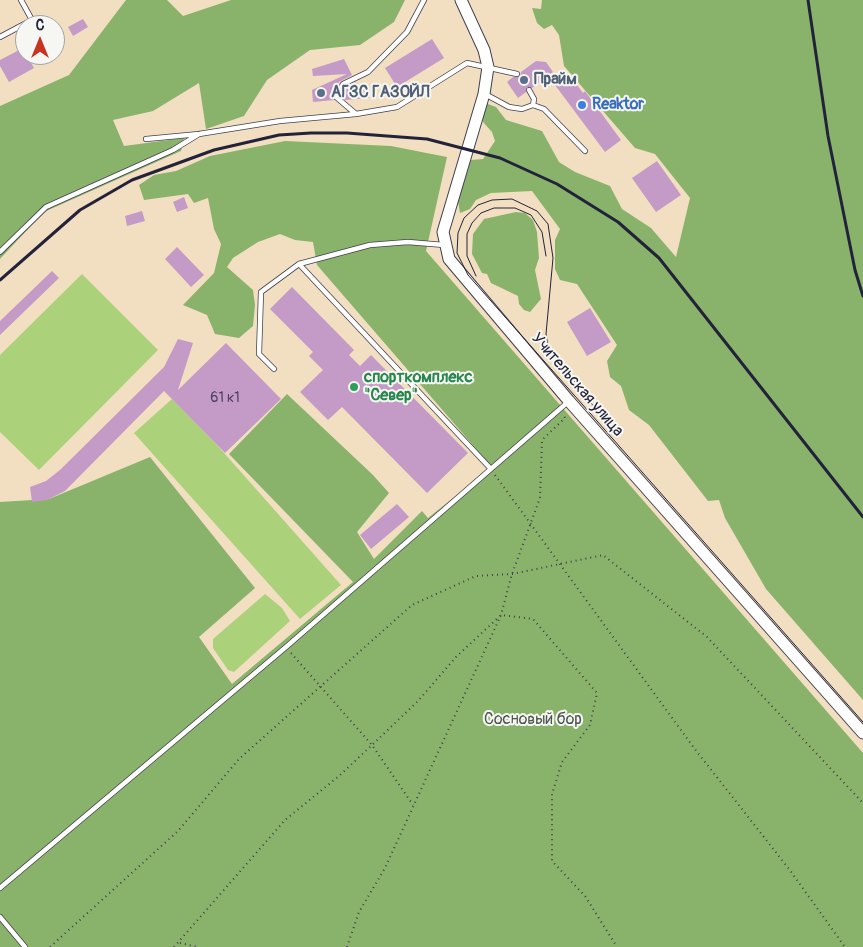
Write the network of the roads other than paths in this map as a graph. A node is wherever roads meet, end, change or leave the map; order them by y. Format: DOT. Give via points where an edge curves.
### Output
graph roads {
  1 [pos="21,0"];
  2 [pos="424,0"];
  3 [pos="461,0"];
  4 [pos="0,37"];
  5 [pos="488,67"];
  6 [pos="517,74"];
  7 [pos="529,90"];
  8 [pos="484,94"];
  9 [pos="533,105"];
  10 [pos="356,114"];
  11 [pos="199,134"];
  12 [pos="146,139"];
  13 [pos="585,151"];
  14 [pos="444,245"];
  15 [pos="0,252"];
  16 [pos="299,264"];
  17 [pos="274,369"];
  18 [pos="566,403"];
  19 [pos="490,468"];
  20 [pos="863,733"];
  21 [pos="0,888"];
  22 [pos="0,917"];
  23 [pos="25,947"];
  1 -- 4 [label="lane" via="32,20"];
  2 -- 10 [label="lane" via="407,32 368,72 343,84 336,97"];
  3 -- 5 [label="main road" via="484,50"];
  5 -- 6 [label="lane"];
  5 -- 8 [label="main road"];
  5 -- 10 [label="lane" via="466,63 397,107"];
  7 -- 9 [label="lane" via="534,99"];
  8 -- 9 [label="lane" via="509,107 522,109"];
  8 -- 14 [label="main road" via="446,220"];
  9 -- 13 [label="lane" via="544,109"];
  10 -- 11 [label="lane" via="280,121"];
  11 -- 12 [label="lane"];
  11 -- 15 [label="lane" via="174,150 46,207"];
  14 -- 16 [label="lane" via="408,242 370,245"];
  14 -- 18 [label="main road, Учительская улица" via="449,259"];
  16 -- 17 [label="lane" via="261,292 259,354"];
  16 -- 19 [label="lane"];
  18 -- 19 [label="lane"];
  18 -- 20 [label="main road, Учительская улица"];
  19 -- 21 [label="lane" via="286,648"];
  22 -- 23 [label="lane"];
}
